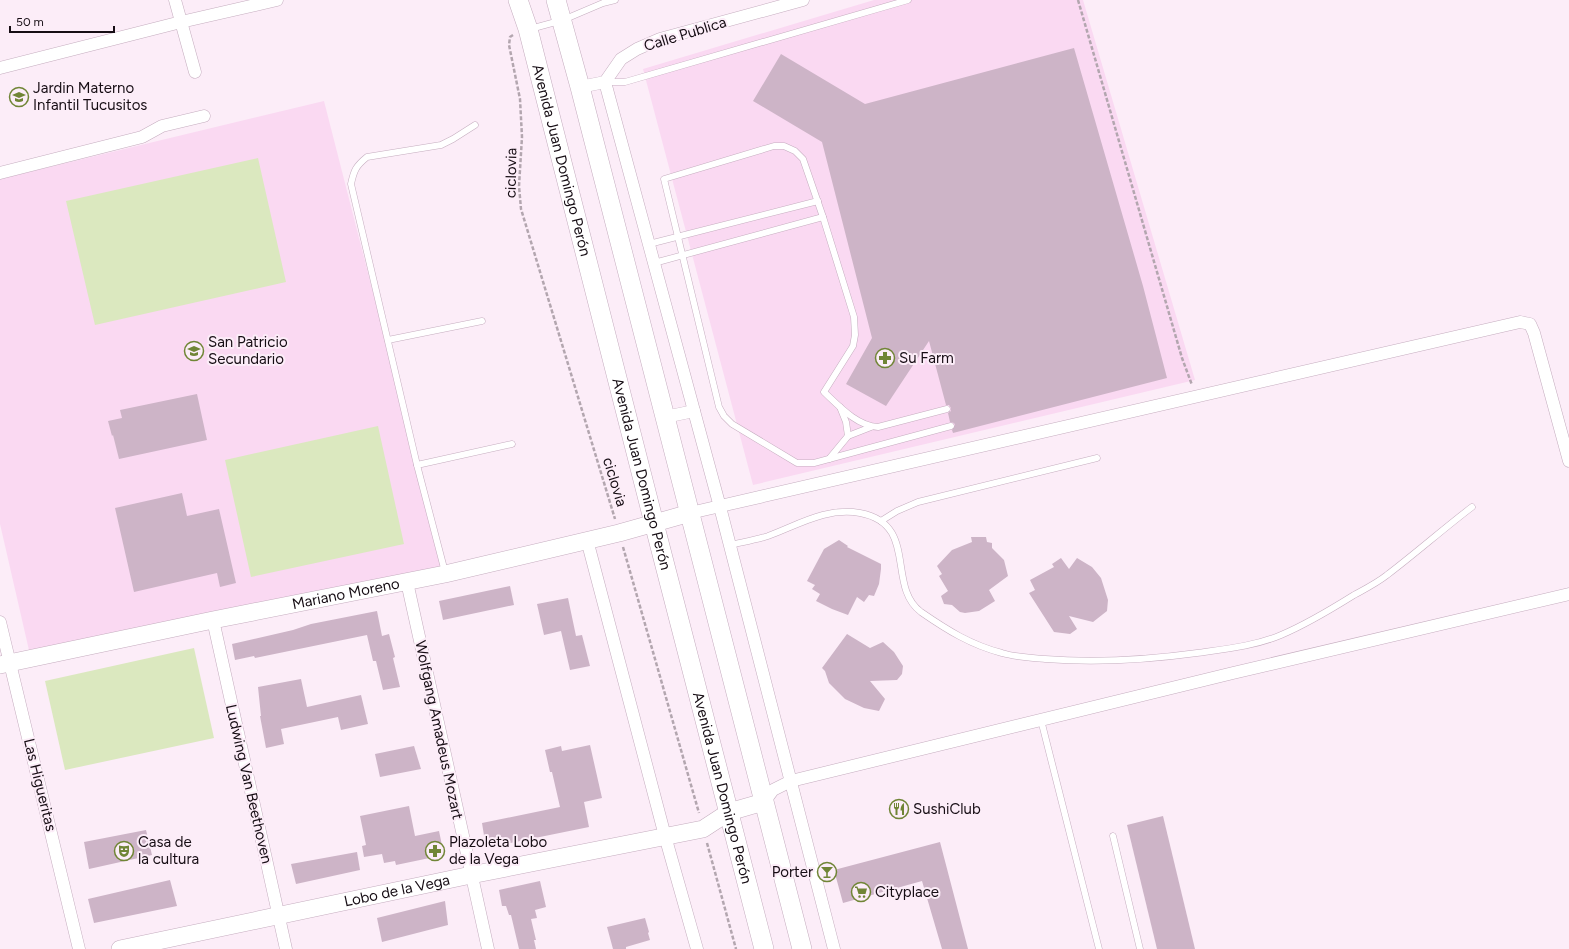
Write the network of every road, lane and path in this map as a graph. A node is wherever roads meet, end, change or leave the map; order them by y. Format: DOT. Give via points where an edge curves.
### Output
graph roads {
  1 [pos="175,0"];
  2 [pos="277,0"];
  3 [pos="518,0"];
  4 [pos="556,0"];
  5 [pos="616,0"];
  6 [pos="803,0"];
  7 [pos="908,0"];
  8 [pos="1078,0"];
  9 [pos="562,20"];
  10 [pos="181,22"];
  11 [pos="528,29"];
  12 [pos="0,68"];
  13 [pos="195,72"];
  14 [pos="605,82"];
  15 [pos="580,87"];
  16 [pos="204,116"];
  17 [pos="475,125"];
  18 [pos="0,173"];
  19 [pos="818,201"];
  20 [pos="823,216"];
  21 [pos="679,236"];
  22 [pos="649,244"];
  23 [pos="683,255"];
  24 [pos="654,263"];
  25 [pos="482,321"];
  26 [pos="388,340"];
  27 [pos="1196,396"];
  28 [pos="839,406"];
  29 [pos="947,409"];
  30 [pos="694,411"];
  31 [pos="665,417"];
  32 [pos="952,426"];
  33 [pos="871,427"];
  34 [pos="848,436"];
  35 [pos="512,444"];
  36 [pos="1097,458"];
  37 [pos="829,459"];
  38 [pos="1569,461"];
  39 [pos="417,464"];
  40 [pos="720,507"];
  41 [pos="1472,507"];
  42 [pos="690,513"];
  43 [pos="881,521"];
  44 [pos="654,523"];
  45 [pos="619,533"];
  46 [pos="587,540"];
  47 [pos="730,545"];
  48 [pos="445,574"];
  49 [pos="407,582"];
  50 [pos="1569,594"];
  51 [pos="213,620"];
  52 [pos="0,622"];
  53 [pos="5,664"];
  54 [pos="1041,720"];
  55 [pos="791,781"];
  56 [pos="764,802"];
  57 [pos="729,812"];
  58 [pos="703,828"];
  59 [pos="664,836"];
  60 [pos="1113,836"];
  61 [pos="472,875"];
  62 [pos="278,916"];
  63 [pos="79,949"];
  64 [pos="120,949"];
  65 [pos="286,949"];
  66 [pos="488,949"];
  67 [pos="697,949"];
  68 [pos="736,949"];
  69 [pos="764,949"];
  70 [pos="802,949"];
  71 [pos="834,949"];
  72 [pos="1099,949"];
  73 [pos="1140,949"];
  1 -- 10 [label="street"];
  2 -- 10 [label="street"];
  3 -- 11 [label="main road, Avenida Juan Domingo Perón"];
  4 -- 9 [label="main road"];
  5 -- 9 [label="lane"];
  6 -- 14 [label="street, Calle Publica" via="660,39 621,59"];
  7 -- 14 [label="lane" via="626,82"];
  8 -- 27 [label="path" via="1180,351"];
  9 -- 11 [label="lane"];
  9 -- 15 [label="main road"];
  10 -- 12 [label="street"];
  10 -- 13 [label="street"];
  11 -- 44 [label="main road, Avenida Juan Domingo Perón"];
  11 -- 45 [label="path, ciclovia" via="510,37 509,45 520,99 521,209"];
  14 -- 15 [label="street"];
  14 -- 22 [label="street"];
  15 -- 31 [label="main road"];
  16 -- 18 [label="street" via="162,126 142,137"];
  17 -- 26 [label="lane" via="441,145 367,157 353,172 353,196"];
  19 -- 20 [label="lane"];
  19 -- 21 [label="lane"];
  19 -- 21 [label="lane" via="803,159 795,151 784,146 774,146 664,179"];
  20 -- 23 [label="lane"];
  20 -- 28 [label="lane" via="854,317 855,335 852,346 824,392"];
  21 -- 22 [label="lane"];
  21 -- 23 [label="lane"];
  22 -- 24 [label="street"];
  23 -- 24 [label="lane"];
  23 -- 37 [label="lane" via="716,397 724,416 732,424 797,463"];
  24 -- 30 [label="street"];
  25 -- 26 [label="lane"];
  26 -- 39 [label="lane"];
  27 -- 38 [label="street" via="1520,322 1530,324 1534,333"];
  27 -- 40 [label="street"];
  28 -- 33 [label="lane" via="859,422"];
  28 -- 34 [label="lane" via="846,422"];
  29 -- 33 [label="lane"];
  30 -- 31 [label="street"];
  30 -- 40 [label="street"];
  31 -- 42 [label="main road"];
  32 -- 37 [label="lane"];
  33 -- 34 [label="lane"];
  34 -- 37 [label="lane"];
  35 -- 39 [label="lane"];
  36 -- 43 [label="lane" via="918,502"];
  39 -- 48 [label="lane"];
  40 -- 42 [label="street"];
  40 -- 47 [label="street"];
  41 -- 43 [label="lane" via="1385,576 1317,618 1280,636 1238,647 1147,659 1076,661 1004,654 977,646 956,636 912,605 906,589 898,546 892,533"];
  42 -- 44 [label="street, Mariano Moreno"];
  42 -- 56 [label="main road"];
  43 -- 47 [label="lane" via="860,513 820,515 767,536"];
  44 -- 45 [label="street, Mariano Moreno"];
  44 -- 57 [label="main road, Avenida Juan Domingo Perón"];
  45 -- 46 [label="street, Mariano Moreno"];
  45 -- 58 [label="path, ciclovia"];
  46 -- 48 [label="street, Mariano Moreno"];
  46 -- 59 [label="street"];
  47 -- 55 [label="street"];
  48 -- 49 [label="street, Mariano Moreno"];
  49 -- 51 [label="street, Mariano Moreno"];
  49 -- 61 [label="street, Wolfgang Amadeus Mozart"];
  50 -- 54 [label="street"];
  51 -- 53 [label="street, Mariano Moreno"];
  51 -- 62 [label="street, Ludwing Van Beethoven"];
  52 -- 53 [label="street, Las Higueritas"];
  53 -- 63 [label="street, Las Higueritas"];
  54 -- 55 [label="street"];
  54 -- 72 [label="lane"];
  55 -- 56 [label="street" via="773,790"];
  55 -- 71 [label="street"];
  56 -- 57 [label="street, Lobo de la Vega"];
  56 -- 70 [label="main road"];
  57 -- 58 [label="street, Lobo de la Vega"];
  57 -- 69 [label="main road, Avenida Juan Domingo Perón"];
  58 -- 59 [label="street, Lobo de la Vega"];
  58 -- 68 [label="path, ciclovia"];
  59 -- 61 [label="street, Lobo de la Vega"];
  59 -- 67 [label="street"];
  60 -- 73 [label="lane"];
  61 -- 62 [label="street, Lobo de la Vega"];
  61 -- 66 [label="street, Wolfgang Amadeus Mozart"];
  62 -- 64 [label="street, Lobo de la Vega"];
  62 -- 65 [label="street, Ludwing Van Beethoven"];
}
